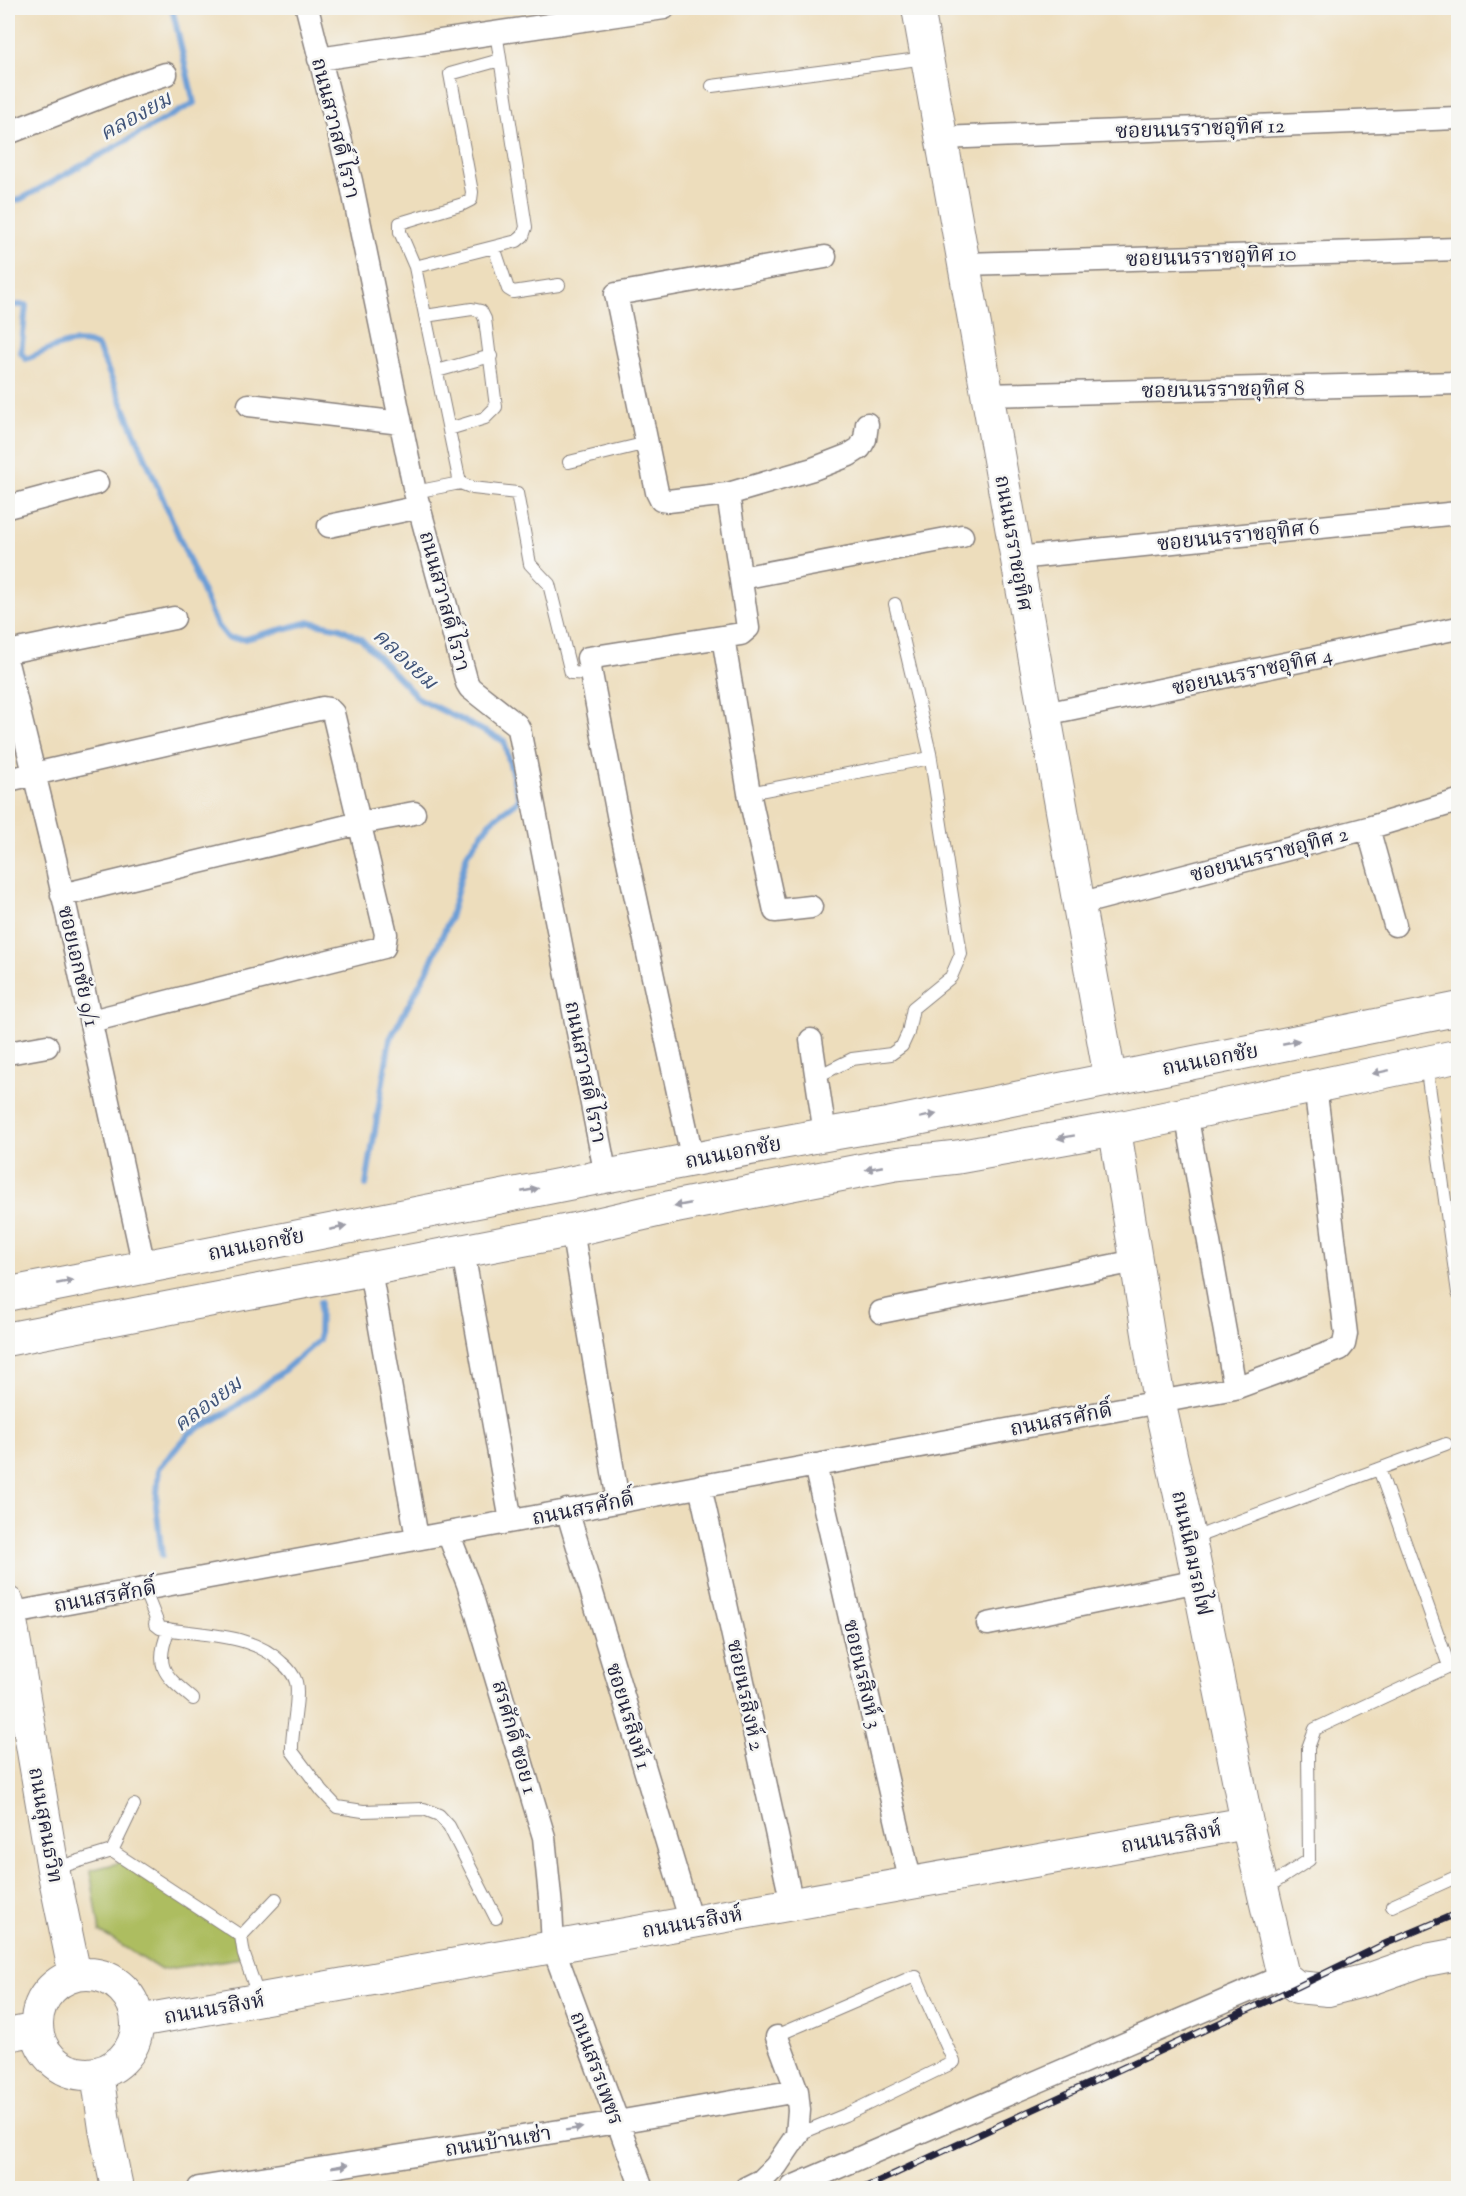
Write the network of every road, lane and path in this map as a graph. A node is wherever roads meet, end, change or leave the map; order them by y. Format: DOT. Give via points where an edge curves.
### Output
graph roads {
  1 [pos="307,8"];
  2 [pos="664,8"];
  3 [pos="918,8"];
  4 [pos="496,32"];
  5 [pos="927,58"];
  6 [pos="319,59"];
  7 [pos="500,60"];
  8 [pos="166,75"];
  9 [pos="712,86"];
  10 [pos="1458,118"];
  11 [pos="8,133"];
  12 [pos="941,138"];
  13 [pos="494,247"];
  14 [pos="1458,249"];
  15 [pos="825,258"];
  16 [pos="964,264"];
  17 [pos="415,267"];
  18 [pos="559,285"];
  19 [pos="425,316"];
  20 [pos="491,356"];
  21 [pos="437,371"];
  22 [pos="1458,383"];
  23 [pos="987,395"];
  24 [pos="249,405"];
  25 [pos="401,423"];
  26 [pos="867,424"];
  27 [pos="448,429"];
  28 [pos="647,443"];
  29 [pos="569,462"];
  30 [pos="97,483"];
  31 [pos="460,483"];
  32 [pos="728,494"];
  33 [pos="417,500"];
  34 [pos="8,507"];
  35 [pos="1458,513"];
  36 [pos="329,526"];
  37 [pos="962,536"];
  38 [pos="1017,558"];
  39 [pos="741,578"];
  40 [pos="895,604"];
  41 [pos="174,618"];
  42 [pos="1458,628"];
  43 [pos="723,637"];
  44 [pos="8,652"];
  45 [pos="8,667"];
  46 [pos="591,674"];
  47 [pos="1045,714"];
  48 [pos="930,758"];
  49 [pos="35,773"];
  50 [pos="8,780"];
  51 [pos="749,793"];
  52 [pos="1458,801"];
  53 [pos="414,813"];
  54 [pos="360,823"];
  55 [pos="1368,828"];
  56 [pos="62,895"];
  57 [pos="1079,904"];
  58 [pos="811,908"];
  59 [pos="1395,925"];
  60 [pos="1458,1009"];
  61 [pos="91,1021"];
  62 [pos="812,1040"];
  63 [pos="46,1046"];
  64 [pos="8,1053"];
  65 [pos="1458,1056"];
  66 [pos="1426,1063"];
  67 [pos="818,1076"];
  68 [pos="1110,1078"];
  69 [pos="1315,1086"];
  70 [pos="1186,1113"];
  71 [pos="1119,1128"];
  72 [pos="825,1134"];
  73 [pos="693,1161"];
  74 [pos="606,1176"];
  75 [pos="572,1230"];
  76 [pos="463,1252"];
  77 [pos="1136,1261"];
  78 [pos="144,1266"];
  79 [pos="370,1270"];
  80 [pos="1458,1293"];
  81 [pos="8,1294"];
  82 [pos="881,1312"];
  83 [pos="8,1339"];
  84 [pos="1235,1388"];
  85 [pos="1159,1401"];
  86 [pos="1446,1444"];
  87 [pos="815,1465"];
  88 [pos="1379,1469"];
  89 [pos="700,1486"];
  90 [pos="618,1501"];
  91 [pos="567,1510"];
  92 [pos="511,1521"];
  93 [pos="448,1533"];
  94 [pos="417,1538"];
  95 [pos="1190,1540"];
  96 [pos="1198,1581"];
  97 [pos="144,1589"];
  98 [pos="8,1610"];
  99 [pos="988,1624"];
  100 [pos="169,1629"];
  101 [pos="1454,1664"];
  102 [pos="193,1699"];
  103 [pos="134,1805"];
  104 [pos="1247,1823"];
  105 [pos="112,1851"];
  106 [pos="53,1869"];
  107 [pos="1458,1876"];
  108 [pos="911,1884"];
  109 [pos="1262,1891"];
  110 [pos="276,1899"];
  111 [pos="792,1904"];
  112 [pos="1392,1906"];
  113 [pos="496,1918"];
  114 [pos="691,1923"];
  115 [pos="241,1936"];
  116 [pos="553,1947"];
  117 [pos="1458,1954"];
  118 [pos="75,1975"];
  119 [pos="1283,1976"];
  120 [pos="260,2000"];
  121 [pos="138,2021"];
  122 [pos="22,2032"];
  123 [pos="777,2037"];
  124 [pos="97,2073"];
  125 [pos="797,2091"];
  126 [pos="617,2122"];
  127 [pos="797,2135"];
  128 [pos="752,2185"];
  129 [pos="792,2187"];
  130 [pos="117,2188"];
  131 [pos="199,2188"];
  132 [pos="642,2188"];
  1 -- 6 [label="street, ถนนสวาสดิ์ ไรวา"];
  2 -- 4 [label="street"];
  3 -- 5 [label="street, ถนนนรราชอุทิศ"];
  4 -- 6 [label="street"];
  4 -- 7 [label="lane"];
  5 -- 9 [label="lane"];
  5 -- 12 [label="street, ถนนนรราชอุทิศ"];
  6 -- 25 [label="street, ถนนสวาสดิ์ ไรวา" via="351,181"];
  7 -- 13 [label="lane" via="526,227 517,241"];
  7 -- 17 [label="lane" via="450,74 471,200 400,223"];
  8 -- 11 [label="street"];
  10 -- 12 [label="street, ซอยนนรราชอุทิศ 12"];
  12 -- 16 [label="street, ถนนนรราชอุทิศ"];
  13 -- 17 [label="lane"];
  13 -- 18 [label="lane" via="508,289 513,292"];
  14 -- 16 [label="street, ซอยนนรราชอุทิศ 10"];
  15 -- 28 [label="street" via="616,294"];
  16 -- 23 [label="street, ถนนนรราชอุทิศ"];
  17 -- 19 [label="lane"];
  19 -- 20 [label="lane" via="481,311"];
  19 -- 21 [label="lane"];
  20 -- 21 [label="lane"];
  20 -- 27 [label="lane" via="497,402 494,411"];
  21 -- 27 [label="lane"];
  22 -- 23 [label="street, ซอยนนรราชอุทิศ 8"];
  23 -- 38 [label="street, ถนนนรราชอุทิศ"];
  24 -- 25 [label="street"];
  25 -- 33 [label="street, ถนนสวาสดิ์ ไรวา"];
  26 -- 32 [label="street" via="860,448 849,455"];
  27 -- 31 [label="lane"];
  28 -- 29 [label="lane"];
  28 -- 32 [label="street" via="660,500"];
  30 -- 34 [label="street"];
  31 -- 33 [label="lane"];
  31 -- 46 [label="lane" via="517,493 530,564 549,584 572,673"];
  32 -- 39 [label="street"];
  33 -- 36 [label="street"];
  33 -- 74 [label="street, ถนนสวาสดิ์ ไรวา" via="467,683 519,729"];
  35 -- 38 [label="street, ซอยนนรราชอุทิศ 6"];
  37 -- 39 [label="street"];
  38 -- 47 [label="street, ถนนนรราชอุทิศ"];
  39 -- 43 [label="street" via="748,627 741,634"];
  40 -- 48 [label="lane"];
  41 -- 44 [label="street"];
  42 -- 47 [label="street, ซอยนนรราชอุทิศ 4"];
  43 -- 46 [label="street" via="588,658"];
  43 -- 51 [label="street"];
  45 -- 49 [label="street, ซอยเอกชัย 9/1"];
  46 -- 73 [label="street"];
  47 -- 57 [label="street, ถนนนรราชอุทิศ"];
  48 -- 51 [label="lane"];
  48 -- 67 [label="lane" via="961,954 951,977 913,1008 902,1046 891,1054 852,1059"];
  49 -- 50 [label="street"];
  49 -- 54 [label="street" via="323,708 333,713"];
  49 -- 56 [label="street, ซอยเอกชัย 9/1"];
  51 -- 58 [label="street" via="776,911"];
  52 -- 55 [label="street, ซอยนนรราชอุทิศ 2"];
  53 -- 54 [label="street"];
  54 -- 56 [label="street"];
  54 -- 61 [label="street" via="386,934 384,947"];
  55 -- 57 [label="street, ซอยนนรราชอุทิศ 2"];
  55 -- 59 [label="street"];
  56 -- 61 [label="street, ซอยเอกชัย 9/1"];
  57 -- 68 [label="street, ถนนนรราชอุทิศ"];
  68 -- 60 [label="main road, ถนนเอกชัย, one-way"];
  61 -- 78 [label="street, ซอยเอกชัย 9/1"];
  62 -- 67 [label="street"];
  63 -- 64 [label="street"];
  65 -- 66 [label="main road, ถนนเอกชัย"];
  66 -- 69 [label="main road, ถนนเอกชัย, one-way"];
  66 -- 80 [label="lane"];
  67 -- 72 [label="street"];
  68 -- 71 [label="main road"];
  72 -- 68 [label="main road, ถนนเอกชัย, one-way"];
  69 -- 70 [label="main road, ถนนเอกชัย"];
  69 -- 84 [label="street, ถนนสรศักดิ์" via="1346,1339 1340,1349"];
  70 -- 71 [label="main road, ถนนเอกชัย"];
  70 -- 84 [label="street"];
  71 -- 75 [label="main road, ถนนเอกชัย, one-way" via="958,1157 895,1164"];
  71 -- 77 [label="street, ถนนนิคมรถไฟ" via="1117,1143"];
  72 -- 73 [label="main road, ถนนเอกชัย"];
  73 -- 74 [label="main road, ถนนเอกชัย"];
  78 -- 74 [label="main road, ถนนเอกชัย, one-way"];
  75 -- 76 [label="main road, ถนนเอกชัย"];
  75 -- 90 [label="street"];
  76 -- 79 [label="main road, ถนนเอกชัย"];
  76 -- 92 [label="street"];
  77 -- 82 [label="street"];
  77 -- 85 [label="street, ถนนนิคมรถไฟ"];
  81 -- 78 [label="main road, ถนนเอกชัย, one-way"];
  79 -- 83 [label="main road, ถนนเอกชัย"];
  79 -- 94 [label="street"];
  84 -- 85 [label="street, ถนนสรศักดิ์"];
  85 -- 87 [label="street, ถนนสรศักดิ์"];
  85 -- 95 [label="street, ถนนนิคมรถไฟ"];
  86 -- 88 [label="lane"];
  87 -- 89 [label="street, ถนนสรศักดิ์"];
  87 -- 108 [label="street, ซอยนรสิงห์ 3"];
  88 -- 95 [label="lane"];
  88 -- 101 [label="lane"];
  89 -- 90 [label="street, ถนนสรศักดิ์"];
  89 -- 111 [label="street, ซอยนรสิงห์ 2"];
  90 -- 91 [label="street, ถนนสรศักดิ์"];
  91 -- 92 [label="street, ถนนสรศักดิ์"];
  91 -- 114 [label="street, ซอยนรสิงห์ 1"];
  92 -- 93 [label="street, ถนนสรศักดิ์"];
  93 -- 94 [label="street, ถนนสรศักดิ์"];
  93 -- 116 [label="street, สรศักดิ์ ซอย 1" via="472,1595 544,1837"];
  94 -- 97 [label="street, ถนนสรศักดิ์"];
  95 -- 96 [label="street, ถนนนิคมรถไฟ"];
  96 -- 99 [label="street"];
  96 -- 104 [label="street, ถนนนิคมรถไฟ"];
  97 -- 98 [label="street, ถนนสรศักดิ์"];
  97 -- 100 [label="lane" via="155,1624"];
  98 -- 106 [label="street, ถนนสุคนธวิท"];
  100 -- 102 [label="lane" via="162,1646 165,1674"];
  100 -- 113 [label="lane" via="227,1637 271,1652 288,1668 296,1683 292,1751 328,1798 349,1810 424,1809 439,1815 449,1826"];
  101 -- 109 [label="lane" via="1315,1729 1308,1748 1309,1860"];
  103 -- 105 [label="lane"];
  104 -- 108 [label="street, ถนนนรสิงห์"];
  104 -- 109 [label="street, ถนนนิคมรถไฟ"];
  105 -- 106 [label="lane"];
  105 -- 115 [label="lane"];
  106 -- 118 [label="street, ถนนสุคนธวิท"];
  107 -- 112 [label="lane"];
  108 -- 111 [label="street, ถนนนรสิงห์"];
  109 -- 119 [label="street, ถนนนิคมรถไฟ"];
  110 -- 115 [label="lane"];
  111 -- 114 [label="street, ถนนนรสิงห์"];
  114 -- 116 [label="street, ถนนนรสิงห์"];
  115 -- 120 [label="lane"];
  116 -- 120 [label="street, ถนนนรสิงห์"];
  116 -- 126 [label="street, ถนนสรรเพชร"];
  117 -- 119 [label="street" via="1421,1960 1328,1990 1297,1987"];
  118 -- 121 [label="street" via="90,1973 117,1983 132,2000"];
  118 -- 122 [label="street" via="46,1994 37,2015"];
  119 -- 129 [label="street"];
  120 -- 121 [label="street, ถนนนรสิงห์"];
  121 -- 124 [label="street" via="127,2055"];
  122 -- 124 [label="street" via="41,2044 58,2065 83,2074"];
  123 -- 125 [label="street"];
  123 -- 127 [label="lane" via="916,1977 954,2062"];
  124 -- 130 [label="street"];
  125 -- 126 [label="street, ถนนบ้านเช่า"];
  125 -- 127 [label="street"];
  131 -- 126 [label="street, ถนนบ้านเช่า, one-way"];
  126 -- 132 [label="street, ถนนสรรเพชร"];
  127 -- 128 [label="street" via="776,2166"];
}
